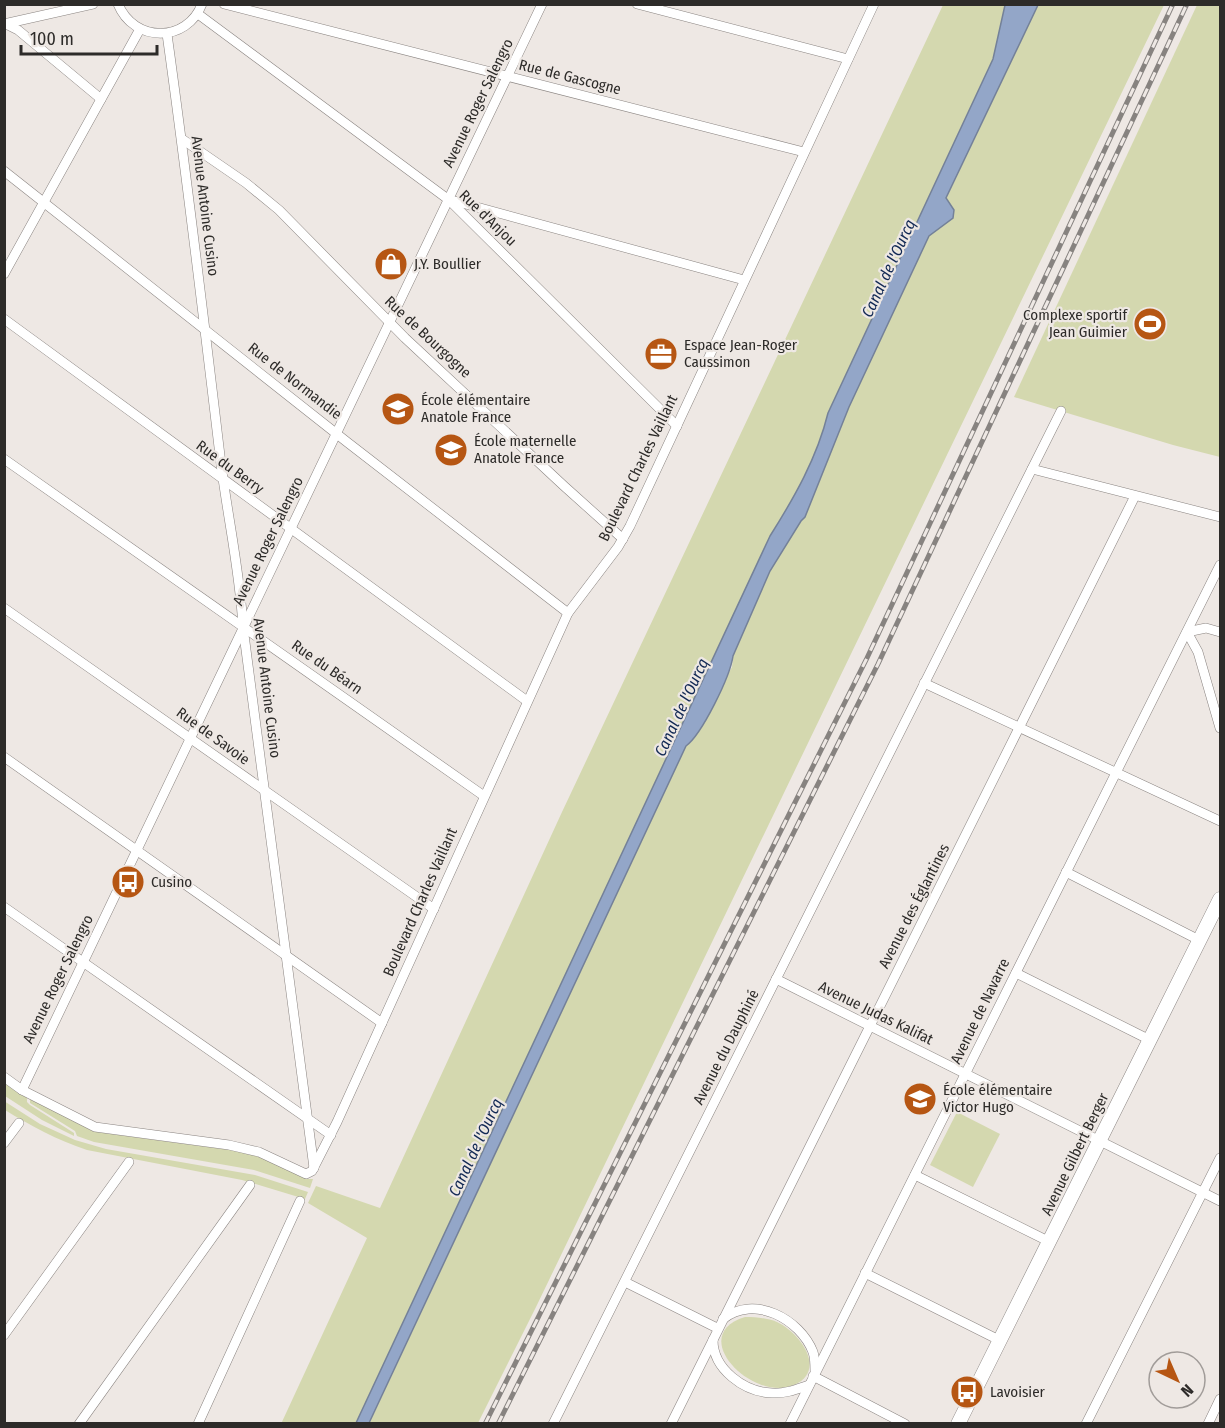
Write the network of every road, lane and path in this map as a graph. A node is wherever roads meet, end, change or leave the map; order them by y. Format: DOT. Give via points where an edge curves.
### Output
graph roads {
  1 [pos="93,4"];
  2 [pos="118,4"];
  3 [pos="202,4"];
  4 [pos="542,4"];
  5 [pos="637,4"];
  6 [pos="874,4"];
  7 [pos="227,5"];
  8 [pos="198,14"];
  9 [pos="5,24"];
  10 [pos="140,29"];
  11 [pos="167,34"];
  12 [pos="848,59"];
  13 [pos="508,77"];
  14 [pos="101,99"];
  15 [pos="182,139"];
  16 [pos="804,152"];
  17 [pos="4,171"];
  18 [pos="449,200"];
  19 [pos="44,202"];
  20 [pos="4,274"];
  21 [pos="744,280"];
  22 [pos="4,320"];
  23 [pos="390,323"];
  24 [pos="205,329"];
  25 [pos="1061,411"];
  26 [pos="677,426"];
  27 [pos="336,432"];
  28 [pos="4,459"];
  29 [pos="1032,469"];
  30 [pos="223,480"];
  31 [pos="1135,496"];
  32 [pos="1221,517"];
  33 [pos="290,529"];
  34 [pos="624,538"];
  35 [pos="1221,565"];
  36 [pos="4,608"];
  37 [pos="568,613"];
  38 [pos="243,627"];
  39 [pos="1187,632"];
  40 [pos="1221,632"];
  41 [pos="924,682"];
  42 [pos="527,701"];
  43 [pos="1021,726"];
  44 [pos="1221,728"];
  45 [pos="191,739"];
  46 [pos="4,757"];
  47 [pos="1116,772"];
  48 [pos="265,792"];
  49 [pos="484,796"];
  50 [pos="1221,821"];
  51 [pos="136,850"];
  52 [pos="1066,872"];
  53 [pos="1221,899"];
  54 [pos="4,907"];
  55 [pos="434,909"];
  56 [pos="1199,940"];
  57 [pos="287,955"];
  58 [pos="83,962"];
  59 [pos="1016,973"];
  60 [pos="776,980"];
  61 [pos="381,1023"];
  62 [pos="870,1026"];
  63 [pos="1150,1040"];
  64 [pos="966,1073"];
  65 [pos="4,1077"];
  66 [pos="22,1090"];
  67 [pos="307,1119"];
  68 [pos="19,1123"];
  69 [pos="331,1134"];
  70 [pos="1100,1141"];
  71 [pos="4,1143"];
  72 [pos="1221,1158"];
  73 [pos="129,1162"];
  74 [pos="314,1168"];
  75 [pos="915,1175"];
  76 [pos="250,1185"];
  77 [pos="1203,1192"];
  78 [pos="300,1201"];
  79 [pos="1221,1201"];
  80 [pos="1050,1242"];
  81 [pos="865,1273"];
  82 [pos="625,1282"];
  83 [pos="717,1329"];
  84 [pos="4,1335"];
  85 [pos="999,1340"];
  86 [pos="812,1378"];
  87 [pos="1221,1399"];
  88 [pos="79,1424"];
  89 [pos="198,1424"];
  90 [pos="553,1424"];
  91 [pos="671,1424"];
  92 [pos="790,1424"];
  93 [pos="905,1424"];
  94 [pos="958,1424"];
  95 [pos="1086,1424"];
  96 [pos="1208,1424"];
  1 -- 9 [label="street"];
  2 -- 10 [label="street" via="130,23"];
  3 -- 8 [label="street"];
  4 -- 13 [label="street, Avenue Roger Salengro"];
  5 -- 12 [label="street"];
  6 -- 12 [label="street, Boulevard Charles Vaillant"];
  7 -- 13 [label="street, Rue de Gascogne"];
  8 -- 11 [label="street" via="188,25"];
  8 -- 18 [label="street, Rue d'Anjou"];
  9 -- 14 [label="street" via="18,30"];
  10 -- 11 [label="street"];
  10 -- 14 [label="street"];
  11 -- 15 [label="street, Avenue Antoine Cusino"];
  12 -- 16 [label="street, Boulevard Charles Vaillant"];
  13 -- 16 [label="street, Rue de Gascogne"];
  13 -- 18 [label="street, Avenue Roger Salengro"];
  14 -- 19 [label="street"];
  15 -- 23 [label="street, Rue de Bourgogne" via="279,210"];
  15 -- 24 [label="street, Avenue Antoine Cusino"];
  16 -- 21 [label="street, Boulevard Charles Vaillant"];
  17 -- 19 [label="street, Rue de Normandie"];
  18 -- 21 [label="street"];
  18 -- 23 [label="street, Avenue Roger Salengro"];
  18 -- 26 [label="street, Rue d'Anjou"];
  19 -- 20 [label="street"];
  19 -- 24 [label="street, Rue de Normandie"];
  21 -- 26 [label="street, Boulevard Charles Vaillant"];
  22 -- 30 [label="street, Rue du Berry"];
  23 -- 27 [label="street, Avenue Roger Salengro"];
  23 -- 34 [label="street, Rue de Bourgogne"];
  24 -- 27 [label="street, Rue de Normandie"];
  24 -- 30 [label="street, Avenue Antoine Cusino"];
  25 -- 29 [label="street, Avenue du Dauphiné"];
  26 -- 34 [label="street, Boulevard Charles Vaillant"];
  27 -- 33 [label="street, Avenue Roger Salengro"];
  27 -- 37 [label="street, Rue de Normandie"];
  28 -- 38 [label="street, Rue du Béarn"];
  29 -- 31 [label="street"];
  29 -- 41 [label="street, Avenue du Dauphiné"];
  30 -- 33 [label="street, Rue du Berry"];
  30 -- 38 [label="street, Avenue Antoine Cusino"];
  31 -- 32 [label="street"];
  31 -- 43 [label="street, Avenue des Églantines"];
  33 -- 38 [label="street, Avenue Roger Salengro"];
  33 -- 42 [label="street, Rue du Berry"];
  34 -- 37 [label="street, Boulevard Charles Vaillant"];
  35 -- 39 [label="street, Avenue de Navarre"];
  36 -- 45 [label="street, Rue de Savoie"];
  37 -- 42 [label="street, Boulevard Charles Vaillant"];
  38 -- 45 [label="street, Avenue Roger Salengro"];
  38 -- 48 [label="street, Avenue Antoine Cusino"];
  38 -- 49 [label="street, Rue du Béarn"];
  39 -- 40 [label="street" via="1206,628"];
  39 -- 44 [label="street" via="1198,652"];
  39 -- 47 [label="street, Avenue de Navarre"];
  41 -- 43 [label="street"];
  41 -- 60 [label="street, Avenue du Dauphiné"];
  42 -- 49 [label="street, Boulevard Charles Vaillant"];
  43 -- 47 [label="street"];
  43 -- 62 [label="street, Avenue des Églantines"];
  45 -- 48 [label="street, Rue de Savoie"];
  45 -- 51 [label="street, Avenue Roger Salengro"];
  46 -- 51 [label="street"];
  47 -- 50 [label="street"];
  47 -- 52 [label="street, Avenue de Navarre"];
  48 -- 55 [label="street, Rue de Savoie"];
  48 -- 57 [label="street, Avenue Antoine Cusino"];
  49 -- 55 [label="street, Boulevard Charles Vaillant"];
  51 -- 57 [label="street"];
  51 -- 58 [label="street, Avenue Roger Salengro"];
  52 -- 56 [label="street"];
  52 -- 59 [label="street, Avenue de Navarre"];
  53 -- 56 [label="street, Avenue Gilbert Berger"];
  54 -- 58 [label="street"];
  55 -- 61 [label="street, Boulevard Charles Vaillant"];
  56 -- 63 [label="street, Avenue Gilbert Berger"];
  57 -- 61 [label="street"];
  57 -- 67 [label="street, Avenue Antoine Cusino"];
  58 -- 66 [label="street, Avenue Roger Salengro"];
  58 -- 67 [label="street"];
  59 -- 63 [label="street"];
  59 -- 64 [label="street, Avenue de Navarre"];
  60 -- 62 [label="street, Avenue Judas Kalifat"];
  60 -- 82 [label="street, Avenue du Dauphiné"];
  61 -- 69 [label="street, Boulevard Charles Vaillant"];
  62 -- 64 [label="street, Avenue Judas Kalifat"];
  62 -- 83 [label="street, Avenue des Églantines"];
  63 -- 70 [label="street, Avenue Gilbert Berger"];
  64 -- 70 [label="street, Avenue Judas Kalifat"];
  64 -- 75 [label="street, Avenue de Navarre"];
  65 -- 66 [label="street"];
  66 -- 74 [label="street" via="95,1127 229,1145 259,1152 306,1174"];
  67 -- 69 [label="street"];
  67 -- 74 [label="street, Avenue Antoine Cusino"];
  68 -- 71 [label="street"];
  69 -- 74 [label="street, Boulevard Charles Vaillant"];
  70 -- 77 [label="street, Avenue Judas Kalifat"];
  70 -- 80 [label="street, Avenue Gilbert Berger"];
  72 -- 77 [label="street"];
  73 -- 84 [label="street"];
  75 -- 80 [label="street"];
  75 -- 81 [label="street, Avenue de Navarre"];
  76 -- 88 [label="street"];
  77 -- 79 [label="street, Avenue Judas Kalifat"];
  77 -- 95 [label="street"];
  78 -- 89 [label="street"];
  80 -- 85 [label="street, Avenue Gilbert Berger"];
  81 -- 85 [label="street"];
  81 -- 86 [label="street, Avenue de Navarre"];
  82 -- 83 [label="street"];
  82 -- 90 [label="street, Avenue du Dauphiné"];
  83 -- 86 [label="street" via="715,1354 726,1372 741,1383 772,1394 790,1392"];
  83 -- 86 [label="street" via="731,1313 741,1310 776,1314 802,1333 813,1353"];
  83 -- 91 [label="street, Avenue des Églantines"];
  85 -- 94 [label="street, Avenue Gilbert Berger"];
  86 -- 92 [label="street, Avenue de Navarre"];
  86 -- 93 [label="street"];
  87 -- 96 [label="street"];
}
